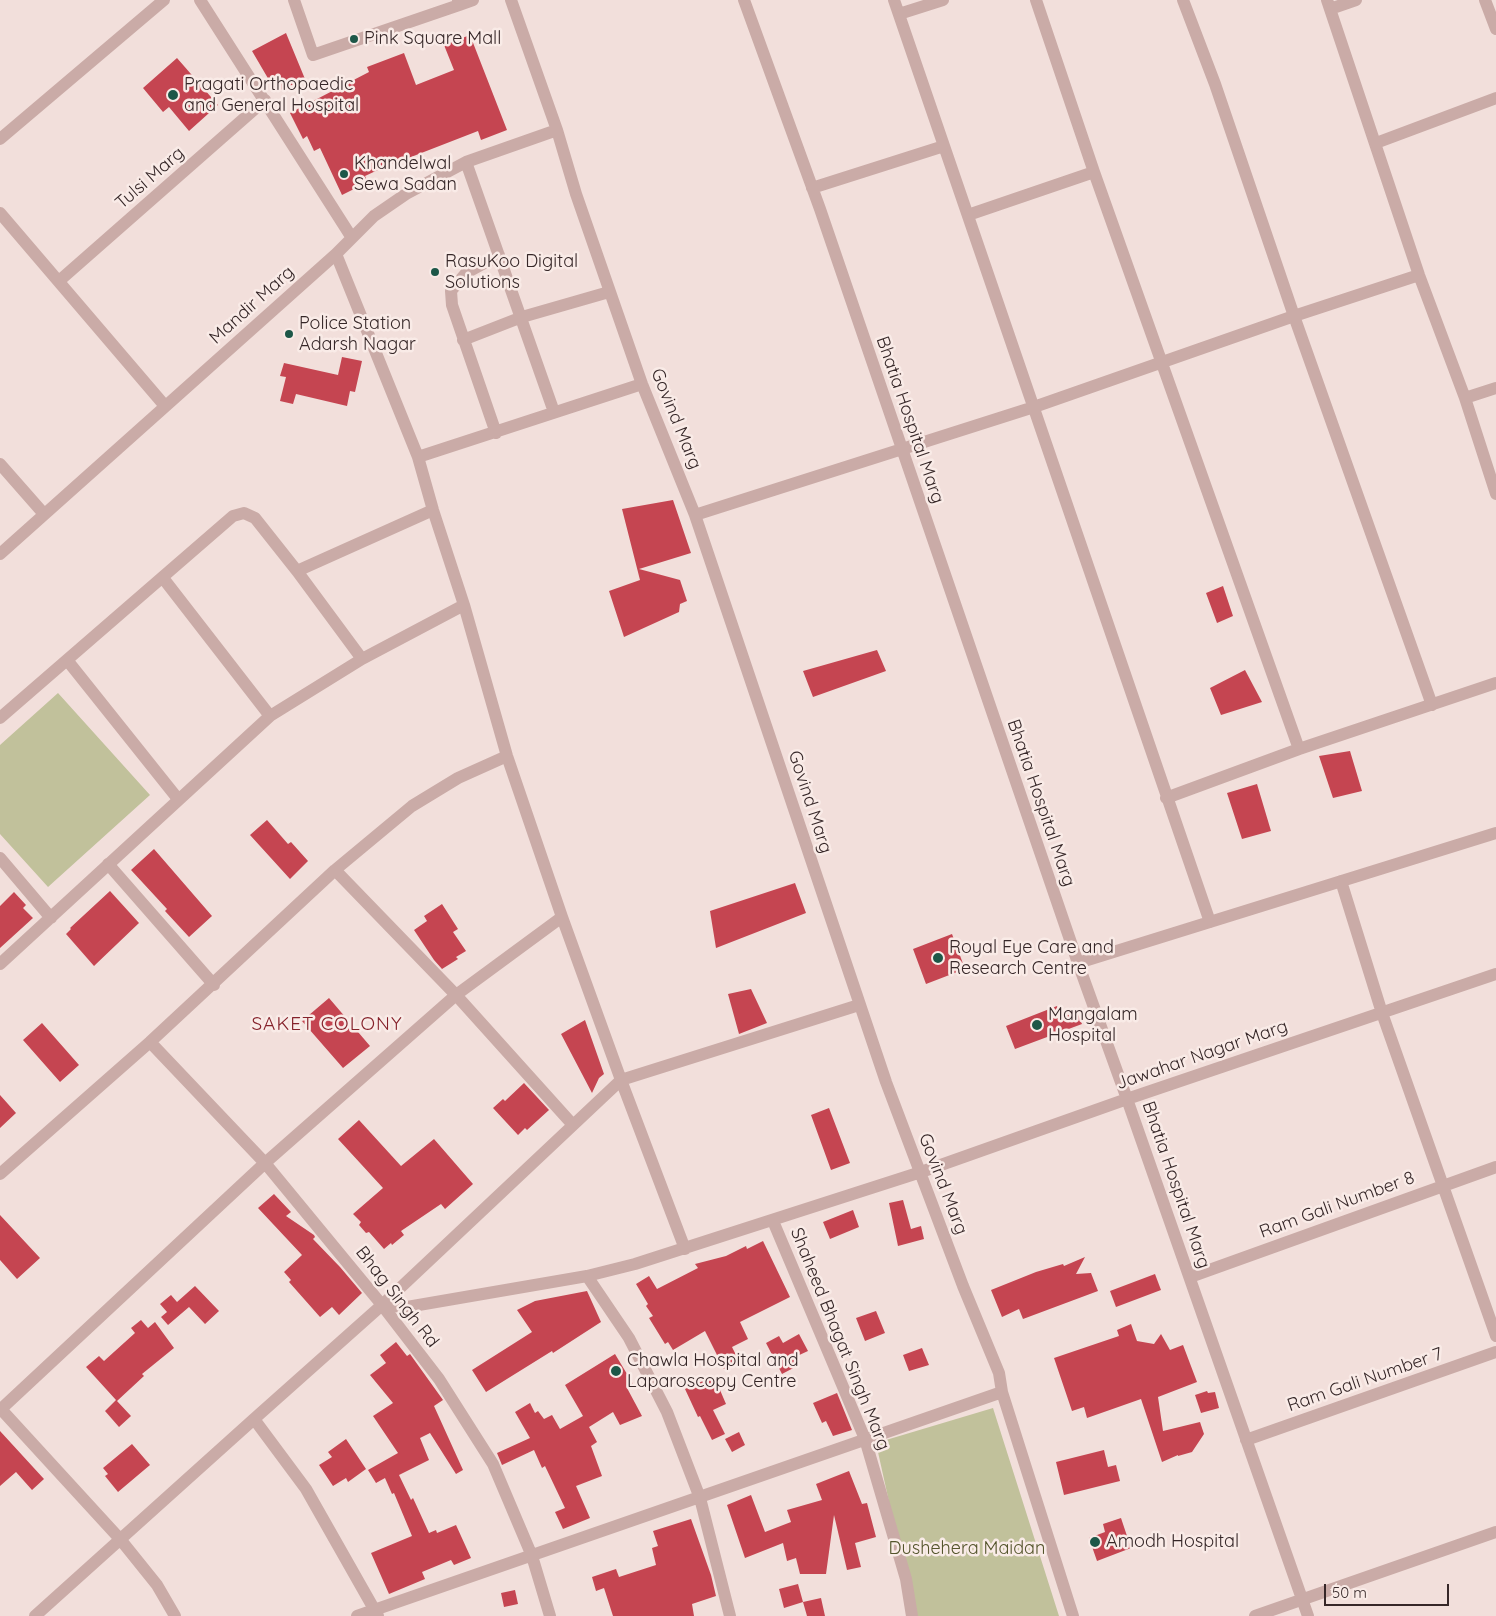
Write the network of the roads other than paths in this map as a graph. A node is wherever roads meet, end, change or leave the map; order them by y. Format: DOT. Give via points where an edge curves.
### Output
graph roads {
  1 [pos="164,0"];
  2 [pos="200,0"];
  3 [pos="294,0"];
  4 [pos="473,0"];
  5 [pos="511,0"];
  6 [pos="744,0"];
  7 [pos="894,0"];
  8 [pos="943,0"];
  9 [pos="1036,0"];
  10 [pos="1183,0"];
  11 [pos="1356,0"];
  12 [pos="1485,0"];
  13 [pos="459,2"];
  14 [pos="1329,4"];
  15 [pos="899,14"];
  16 [pos="1496,29"];
  17 [pos="1496,98"];
  18 [pos="265,100"];
  19 [pos="557,130"];
  20 [pos="0,139"];
  21 [pos="1376,143"];
  22 [pos="944,146"];
  23 [pos="466,162"];
  24 [pos="1094,172"];
  25 [pos="812,188"];
  26 [pos="0,213"];
  27 [pos="968,215"];
  28 [pos="352,238"];
  29 [pos="336,254"];
  30 [pos="499,255"];
  31 [pos="1419,276"];
  32 [pos="59,281"];
  33 [pos="610,292"];
  34 [pos="1294,316"];
  35 [pos="522,317"];
  36 [pos="464,340"];
  37 [pos="1162,363"];
  38 [pos="642,384"];
  39 [pos="1496,388"];
  40 [pos="1465,398"];
  41 [pos="165,406"];
  42 [pos="1034,407"];
  43 [pos="554,412"];
  44 [pos="496,433"];
  45 [pos="901,450"];
  46 [pos="418,457"];
  47 [pos="0,464"];
  48 [pos="1496,494"];
  49 [pos="433,510"];
  50 [pos="44,514"];
  51 [pos="695,514"];
  52 [pos="0,554"];
  53 [pos="297,571"];
  54 [pos="163,578"];
  55 [pos="464,605"];
  56 [pos="362,658"];
  57 [pos="67,660"];
  58 [pos="1496,683"];
  59 [pos="1432,705"];
  60 [pos="3,711"];
  61 [pos="270,716"];
  62 [pos="1299,750"];
  63 [pos="507,756"];
  64 [pos="1166,798"];
  65 [pos="178,799"];
  66 [pos="1496,832"];
  67 [pos="0,858"];
  68 [pos="108,864"];
  69 [pos="335,870"];
  70 [pos="1342,881"];
  71 [pos="562,917"];
  72 [pos="51,918"];
  73 [pos="1210,922"];
  74 [pos="1078,963"];
  75 [pos="0,964"];
  76 [pos="1496,974"];
  77 [pos="214,985"];
  78 [pos="456,995"];
  79 [pos="859,1005"];
  80 [pos="1382,1013"];
  81 [pos="150,1042"];
  82 [pos="621,1080"];
  83 [pos="1127,1099"];
  84 [pos="573,1125"];
  85 [pos="266,1163"];
  86 [pos="1496,1167"];
  87 [pos="921,1172"];
  88 [pos="0,1174"];
  89 [pos="1443,1185"];
  90 [pos="773,1221"];
  91 [pos="685,1249"];
  92 [pos="588,1276"];
  93 [pos="1190,1277"];
  94 [pos="382,1305"];
  95 [pos="1496,1336"];
  96 [pos="1496,1352"];
  97 [pos="1002,1392"];
  98 [pos="1,1409"];
  99 [pos="254,1419"];
  100 [pos="865,1439"];
  101 [pos="1246,1440"];
  102 [pos="700,1498"];
  103 [pos="1496,1532"];
  104 [pos="120,1539"];
  105 [pos="532,1556"];
  106 [pos="1302,1599"];
  107 [pos="377,1613"];
  108 [pos="35,1616"];
  109 [pos="175,1616"];
  110 [pos="357,1616"];
  111 [pos="550,1616"];
  112 [pos="730,1616"];
  113 [pos="912,1616"];
  114 [pos="1073,1616"];
  115 [pos="1255,1616"];
  116 [pos="1308,1616"];
  1 -- 20 [label="street"];
  2 -- 18 [label="street"];
  3 -- 13 [label="street" via="313,55"];
  4 -- 13 [label="street"];
  5 -- 19 [label="street, Govind Marg"];
  6 -- 25 [label="street, Bhatia Hospital Marg"];
  7 -- 15 [label="street"];
  8 -- 15 [label="street"];
  9 -- 24 [label="street"];
  10 -- 34 [label="street"];
  11 -- 14 [label="street"];
  12 -- 16 [label="street"];
  14 -- 21 [label="street"];
  15 -- 22 [label="street"];
  17 -- 21 [label="street"];
  18 -- 28 [label="street"];
  18 -- 32 [label="street, Tulsi Marg"];
  19 -- 23 [label="street, Mandir Marg"];
  19 -- 33 [label="street, Govind Marg"];
  21 -- 31 [label="street"];
  22 -- 25 [label="street"];
  22 -- 27 [label="street"];
  23 -- 28 [label="street, Mandir Marg" via="406,194 374,216"];
  23 -- 30 [label="street"];
  24 -- 27 [label="street"];
  24 -- 37 [label="street"];
  25 -- 45 [label="street, Bhatia Hospital Marg"];
  26 -- 32 [label="street"];
  27 -- 42 [label="street"];
  28 -- 29 [label="street, Mandir Marg"];
  29 -- 41 [label="street, Mandir Marg"];
  29 -- 46 [label="street"];
  30 -- 35 [label="street"];
  30 -- 36 [label="street" via="466,273 451,291 452,305"];
  31 -- 34 [label="street"];
  31 -- 40 [label="street"];
  32 -- 41 [label="street"];
  33 -- 35 [label="street"];
  33 -- 38 [label="street, Govind Marg"];
  34 -- 37 [label="street"];
  34 -- 59 [label="street"];
  35 -- 36 [label="street"];
  35 -- 43 [label="street"];
  36 -- 44 [label="street"];
  37 -- 42 [label="street"];
  37 -- 62 [label="street"];
  38 -- 43 [label="street"];
  38 -- 51 [label="street, Govind Marg"];
  39 -- 40 [label="street"];
  40 -- 48 [label="street"];
  41 -- 50 [label="street, Mandir Marg"];
  42 -- 45 [label="street"];
  42 -- 64 [label="street"];
  43 -- 44 [label="street"];
  44 -- 46 [label="street"];
  45 -- 51 [label="street"];
  45 -- 74 [label="street, Bhatia Hospital Marg"];
  46 -- 49 [label="street"];
  47 -- 50 [label="street"];
  49 -- 53 [label="street"];
  49 -- 55 [label="street"];
  50 -- 52 [label="street, Mandir Marg"];
  51 -- 79 [label="street, Govind Marg"];
  53 -- 54 [label="street" via="254,518 244,513 233,516"];
  53 -- 56 [label="street"];
  54 -- 57 [label="street"];
  54 -- 61 [label="street"];
  55 -- 56 [label="street"];
  55 -- 63 [label="street"];
  56 -- 61 [label="street"];
  57 -- 60 [label="street"];
  57 -- 65 [label="street"];
  58 -- 59 [label="street"];
  59 -- 62 [label="street"];
  61 -- 65 [label="street"];
  62 -- 64 [label="street"];
  63 -- 69 [label="street" via="458,778 412,806"];
  63 -- 71 [label="street"];
  64 -- 73 [label="street"];
  65 -- 68 [label="street"];
  66 -- 70 [label="street"];
  67 -- 72 [label="street"];
  68 -- 72 [label="street"];
  68 -- 77 [label="street"];
  69 -- 77 [label="street"];
  69 -- 78 [label="street"];
  70 -- 73 [label="street"];
  70 -- 80 [label="street"];
  71 -- 78 [label="street"];
  71 -- 82 [label="street"];
  72 -- 75 [label="street"];
  73 -- 74 [label="street"];
  74 -- 83 [label="street, Bhatia Hospital Marg"];
  76 -- 80 [label="street, Jawahar Nagar Marg"];
  77 -- 81 [label="street"];
  78 -- 84 [label="street"];
  78 -- 85 [label="street"];
  79 -- 82 [label="street"];
  79 -- 87 [label="street, Govind Marg"];
  80 -- 83 [label="street, Jawahar Nagar Marg"];
  80 -- 89 [label="street"];
  81 -- 85 [label="street, Bhag Singh Rd"];
  81 -- 88 [label="street"];
  82 -- 84 [label="street"];
  82 -- 91 [label="street"];
  83 -- 87 [label="street, Jawahar Nagar Marg"];
  83 -- 93 [label="street, Bhatia Hospital Marg"];
  84 -- 94 [label="street"];
  85 -- 94 [label="street, Bhag Singh Rd"];
  85 -- 98 [label="street"];
  86 -- 89 [label="street, Ram Gali Number 8"];
  87 -- 90 [label="street, Jawahar Nagar Marg"];
  87 -- 97 [label="street, Govind Marg" via="999,1373"];
  89 -- 93 [label="street, Ram Gali Number 8"];
  89 -- 95 [label="street"];
  90 -- 91 [label="street, Jawahar Nagar Marg"];
  90 -- 100 [label="street, Shaheed Bhagat Singh Marg"];
  91 -- 92 [label="street, Jawahar Nagar Marg"];
  92 -- 94 [label="street, Jawahar Nagar Marg" via="407,1308"];
  92 -- 102 [label="street" via="629,1338 667,1412"];
  93 -- 101 [label="street, Bhatia Hospital Marg"];
  94 -- 99 [label="street"];
  94 -- 105 [label="street, Bhag Singh Rd" via="439,1380 493,1464"];
  96 -- 101 [label="street, Ram Gali Number 7"];
  97 -- 100 [label="street"];
  97 -- 114 [label="street, Govind Marg"];
  98 -- 104 [label="street"];
  99 -- 104 [label="street"];
  99 -- 107 [label="street" via="306,1489"];
  100 -- 102 [label="street"];
  100 -- 113 [label="street, Shaheed Bhagat Singh Marg" via="906,1579"];
  101 -- 106 [label="street, Bhatia Hospital Marg"];
  102 -- 105 [label="street"];
  102 -- 112 [label="street"];
  103 -- 106 [label="street"];
  104 -- 108 [label="street"];
  104 -- 109 [label="street" via="157,1585"];
  105 -- 107 [label="street"];
  105 -- 111 [label="street, Bhag Singh Rd"];
  106 -- 115 [label="street"];
  106 -- 116 [label="street, Bhatia Hospital Marg"];
  107 -- 110 [label="street"];
}
